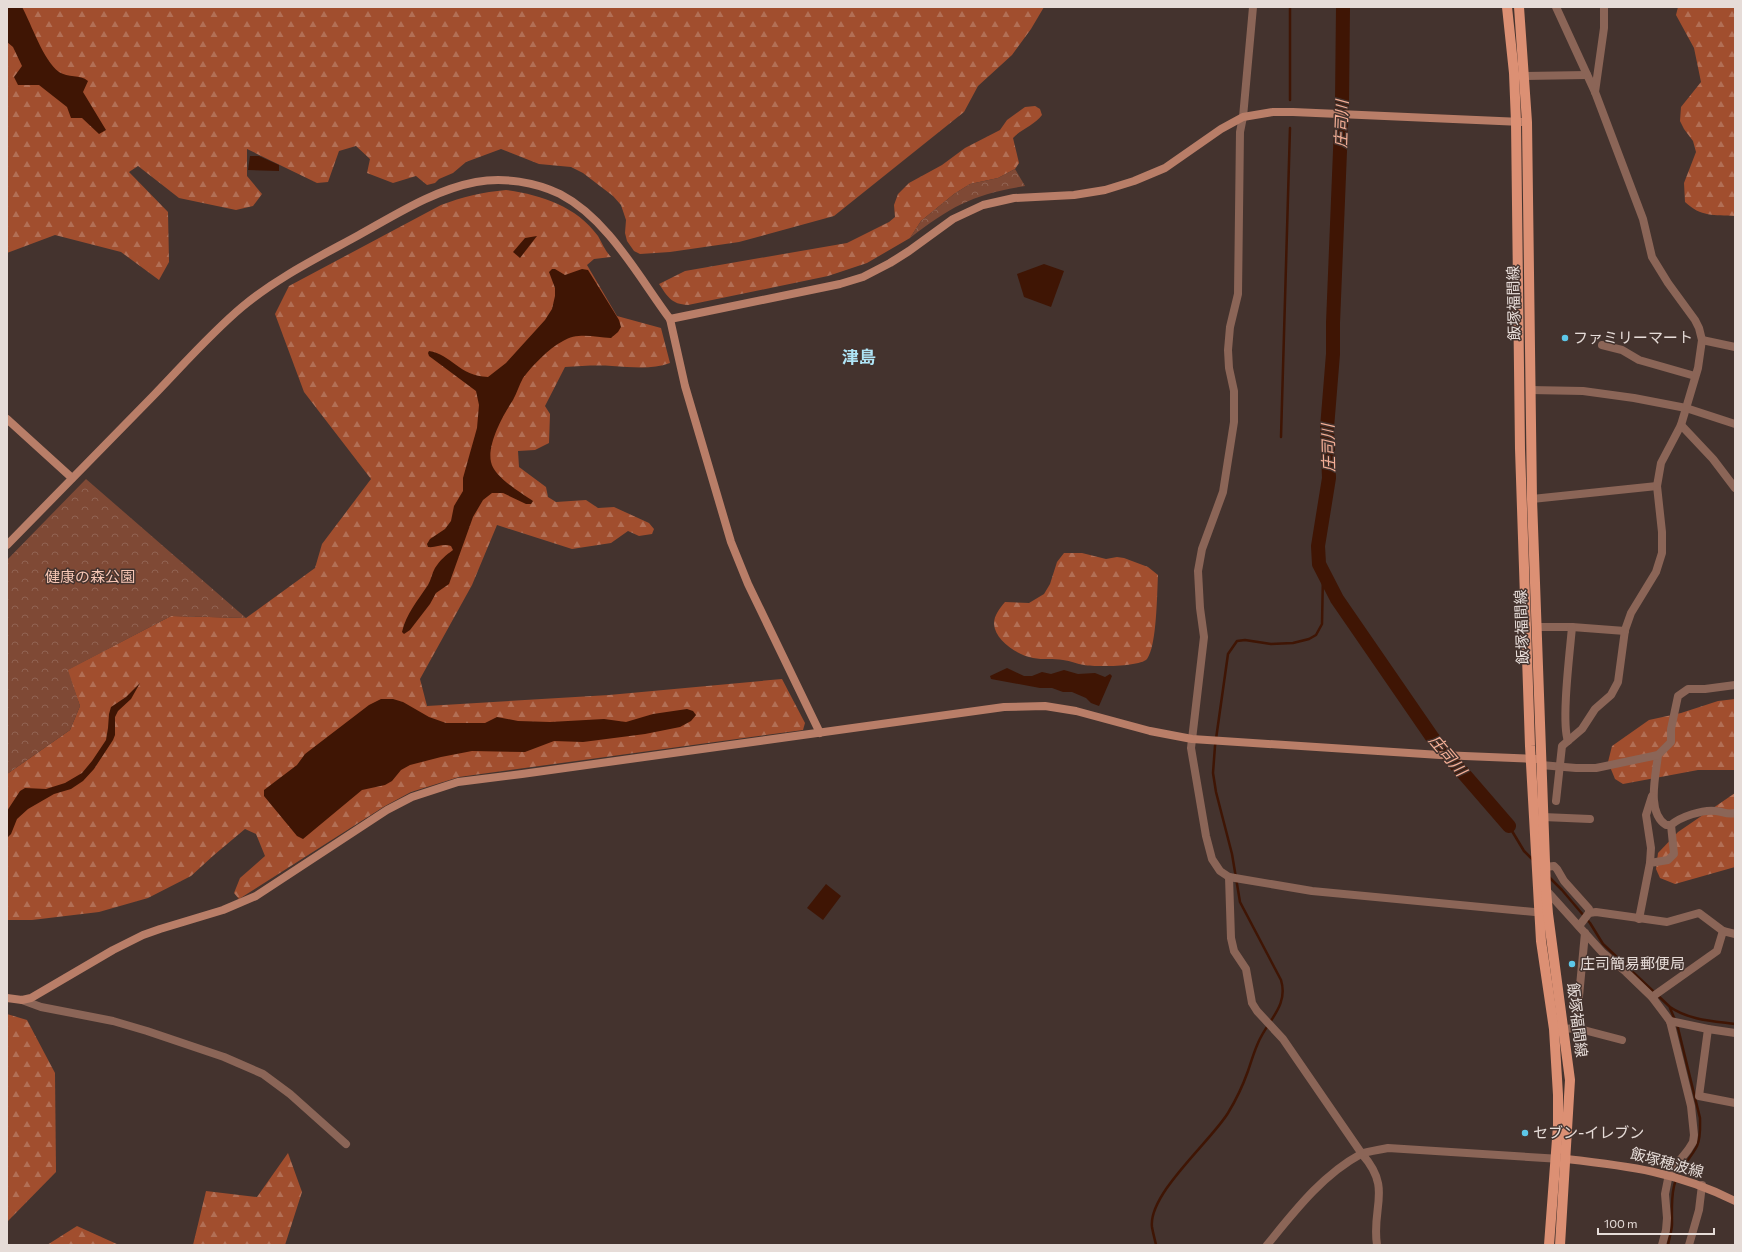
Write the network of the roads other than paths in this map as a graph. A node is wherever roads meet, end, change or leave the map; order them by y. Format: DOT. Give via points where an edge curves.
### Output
graph roads {
  1 [pos="1253,7"];
  2 [pos="1507,7"];
  3 [pos="1519,7"];
  4 [pos="1556,7"];
  5 [pos="1604,7"];
  6 [pos="1587,75"];
  7 [pos="1525,76"];
  8 [pos="1595,92"];
  9 [pos="1243,117"];
  10 [pos="1516,122"];
  11 [pos="1527,122"];
  12 [pos="667,316"];
  13 [pos="1702,340"];
  14 [pos="1602,345"];
  15 [pos="1735,347"];
  16 [pos="1695,376"];
  17 [pos="1530,390"];
  18 [pos="1686,408"];
  19 [pos="7,418"];
  20 [pos="1735,424"];
  21 [pos="1681,425"];
  22 [pos="72,478"];
  23 [pos="1657,486"];
  24 [pos="1735,488"];
  25 [pos="1532,499"];
  26 [pos="7,546"];
  27 [pos="1537,627"];
  28 [pos="1572,627"];
  29 [pos="1625,631"];
  30 [pos="1735,685"];
  31 [pos="820,733"];
  32 [pos="1192,739"];
  33 [pos="1568,741"];
  34 [pos="1658,755"];
  35 [pos="1530,758"];
  36 [pos="1541,762"];
  37 [pos="1559,767"];
  38 [pos="1654,792"];
  39 [pos="1556,801"];
  40 [pos="1735,813"];
  41 [pos="1543,817"];
  42 [pos="1590,820"];
  43 [pos="1670,825"];
  44 [pos="1650,863"];
  45 [pos="1545,867"];
  46 [pos="1229,877"];
  47 [pos="1546,890"];
  48 [pos="1708,908"];
  49 [pos="1543,913"];
  50 [pos="1699,913"];
  51 [pos="1590,914"];
  52 [pos="1639,919"];
  53 [pos="1579,926"];
  54 [pos="1723,931"];
  55 [pos="1585,933"];
  56 [pos="1735,934"];
  57 [pos="1652,997"];
  58 [pos="7,998"];
  59 [pos="22,1000"];
  60 [pos="1670,1021"];
  61 [pos="1576,1028"];
  62 [pos="1564,1029"];
  63 [pos="1708,1029"];
  64 [pos="1735,1033"];
  65 [pos="1622,1040"];
  66 [pos="1735,1103"];
  67 [pos="346,1144"];
  68 [pos="1362,1154"];
  69 [pos="1561,1159"];
  70 [pos="1670,1175"];
  71 [pos="1702,1185"];
  72 [pos="1735,1201"];
  73 [pos="1267,1245"];
  74 [pos="1377,1245"];
  75 [pos="1549,1245"];
  76 [pos="1560,1245"];
  77 [pos="1662,1245"];
  78 [pos="1689,1245"];
  1 -- 9 [label="street"];
  2 -- 10 [label="main road, 飯塚福間線"];
  3 -- 7 [label="main road, 飯塚福間線"];
  4 -- 6 [label="street"];
  5 -- 8 [label="street" via="1604,28"];
  6 -- 7 [label="street"];
  6 -- 8 [label="street"];
  7 -- 11 [label="main road, 飯塚福間線"];
  8 -- 13 [label="street" via="1643,219 1652,257 1696,320"];
  9 -- 10 [label="street" via="1273,112"];
  9 -- 12 [label="street" via="1165,168 1134,181 1105,190 1074,195 1014,198 983,205 953,219 909,251 862,277 840,284"];
  9 -- 32 [label="street" via="1240,132 1238,294 1230,327 1228,350 1234,391 1234,422 1223,492 1202,549 1198,571 1204,637"];
  10 -- 11 [label="street"];
  10 -- 35 [label="main road, 飯塚福間線" via="1520,449"];
  11 -- 17 [label="main road, 飯塚福間線"];
  12 -- 22 [label="street" via="608,234 585,210 559,194 530,183 504,180 478,181 449,188 285,276 242,307"];
  12 -- 31 [label="street" via="731,542 748,584"];
  13 -- 15 [label="street"];
  13 -- 16 [label="street"];
  14 -- 16 [label="street" via="1622,350 1639,360"];
  16 -- 18 [label="street"];
  17 -- 18 [label="street" via="1583,391"];
  17 -- 25 [label="main road, 飯塚福間線"];
  18 -- 20 [label="street"];
  18 -- 21 [label="street"];
  19 -- 22 [label="street"];
  21 -- 23 [label="street" via="1660,463"];
  21 -- 24 [label="street"];
  22 -- 26 [label="street"];
  23 -- 25 [label="street"];
  23 -- 29 [label="street" via="1662,553 1656,572 1631,612"];
  25 -- 27 [label="main road, 飯塚福間線"];
  27 -- 28 [label="street"];
  27 -- 36 [label="main road, 飯塚福間線"];
  28 -- 29 [label="street"];
  28 -- 33 [label="street" via="1566,711"];
  29 -- 33 [label="street" via="1618,682 1611,695 1596,709 1582,729"];
  30 -- 34 [label="street" via="1688,689 1678,696 1671,742"];
  31 -- 32 [label="street" via="1004,707 1045,706"];
  31 -- 59 [label="street" via="458,782 435,789 387,810 256,896 223,910 143,935 40,994"];
  32 -- 35 [label="street" via="1453,756"];
  32 -- 46 [label="street" via="1191,748 1206,836 1212,858 1220,871"];
  33 -- 37 [label="street" via="1562,746"];
  34 -- 37 [label="street" via="1596,768"];
  34 -- 38 [label="street"];
  35 -- 36 [label="street"];
  35 -- 49 [label="main road, 飯塚福間線"];
  36 -- 37 [label="street"];
  36 -- 41 [label="main road, 飯塚福間線"];
  37 -- 39 [label="street"];
  38 -- 43 [label="street" via="1658,817 1666,825"];
  38 -- 44 [label="street" via="1646,814 1651,848"];
  40 -- 43 [label="street" via="1715,810 1684,816"];
  41 -- 42 [label="street"];
  41 -- 45 [label="main road, 飯塚福間線"];
  43 -- 44 [label="street" via="1674,854 1668,860"];
  44 -- 52 [label="street"];
  45 -- 47 [label="main road, 飯塚福間線"];
  45 -- 51 [label="street" via="1554,866 1557,869 1564,881 1589,909"];
  46 -- 49 [label="street" via="1312,891"];
  46 -- 68 [label="street" via="1231,938 1234,951 1246,970 1252,1003 1284,1039"];
  47 -- 49 [label="main road, 飯塚福間線"];
  47 -- 53 [label="street"];
  48 -- 50 [label="street"];
  49 -- 62 [label="main road, 飯塚福間線"];
  49 -- 69 [label="main road, 飯塚福間線" via="1544,971 1557,1063"];
  50 -- 52 [label="street" via="1667,922"];
  50 -- 54 [label="street"];
  51 -- 52 [label="street" via="1596,912"];
  51 -- 53 [label="street"];
  53 -- 55 [label="street"];
  54 -- 56 [label="street"];
  54 -- 57 [label="street" via="1717,951"];
  55 -- 57 [label="street"];
  55 -- 61 [label="street"];
  57 -- 60 [label="street"];
  58 -- 59 [label="street"];
  59 -- 67 [label="street" via="42,1007 113,1020 140,1028 224,1057 263,1074 290,1094"];
  60 -- 63 [label="street"];
  60 -- 70 [label="street" via="1691,1106 1694,1135 1693,1142"];
  61 -- 62 [label="street"];
  61 -- 65 [label="street"];
  62 -- 69 [label="main road, 飯塚福間線" via="1570,1080"];
  63 -- 64 [label="street"];
  63 -- 66 [label="street" via="1699,1096"];
  68 -- 69 [label="street" via="1388,1148"];
  68 -- 73 [label="street" via="1318,1186"];
  68 -- 74 [label="street" via="1372,1164 1379,1183"];
  69 -- 70 [label="street, 飯塚穂波線" via="1631,1166"];
  69 -- 75 [label="main road, 飯塚福間線"];
  69 -- 76 [label="main road, 飯塚福間線"];
  70 -- 71 [label="street, 飯塚穂波線"];
  70 -- 77 [label="street" via="1665,1194 1667,1218"];
  71 -- 72 [label="street, 飯塚穂波線"];
  71 -- 78 [label="street" via="1699,1210"];
}
